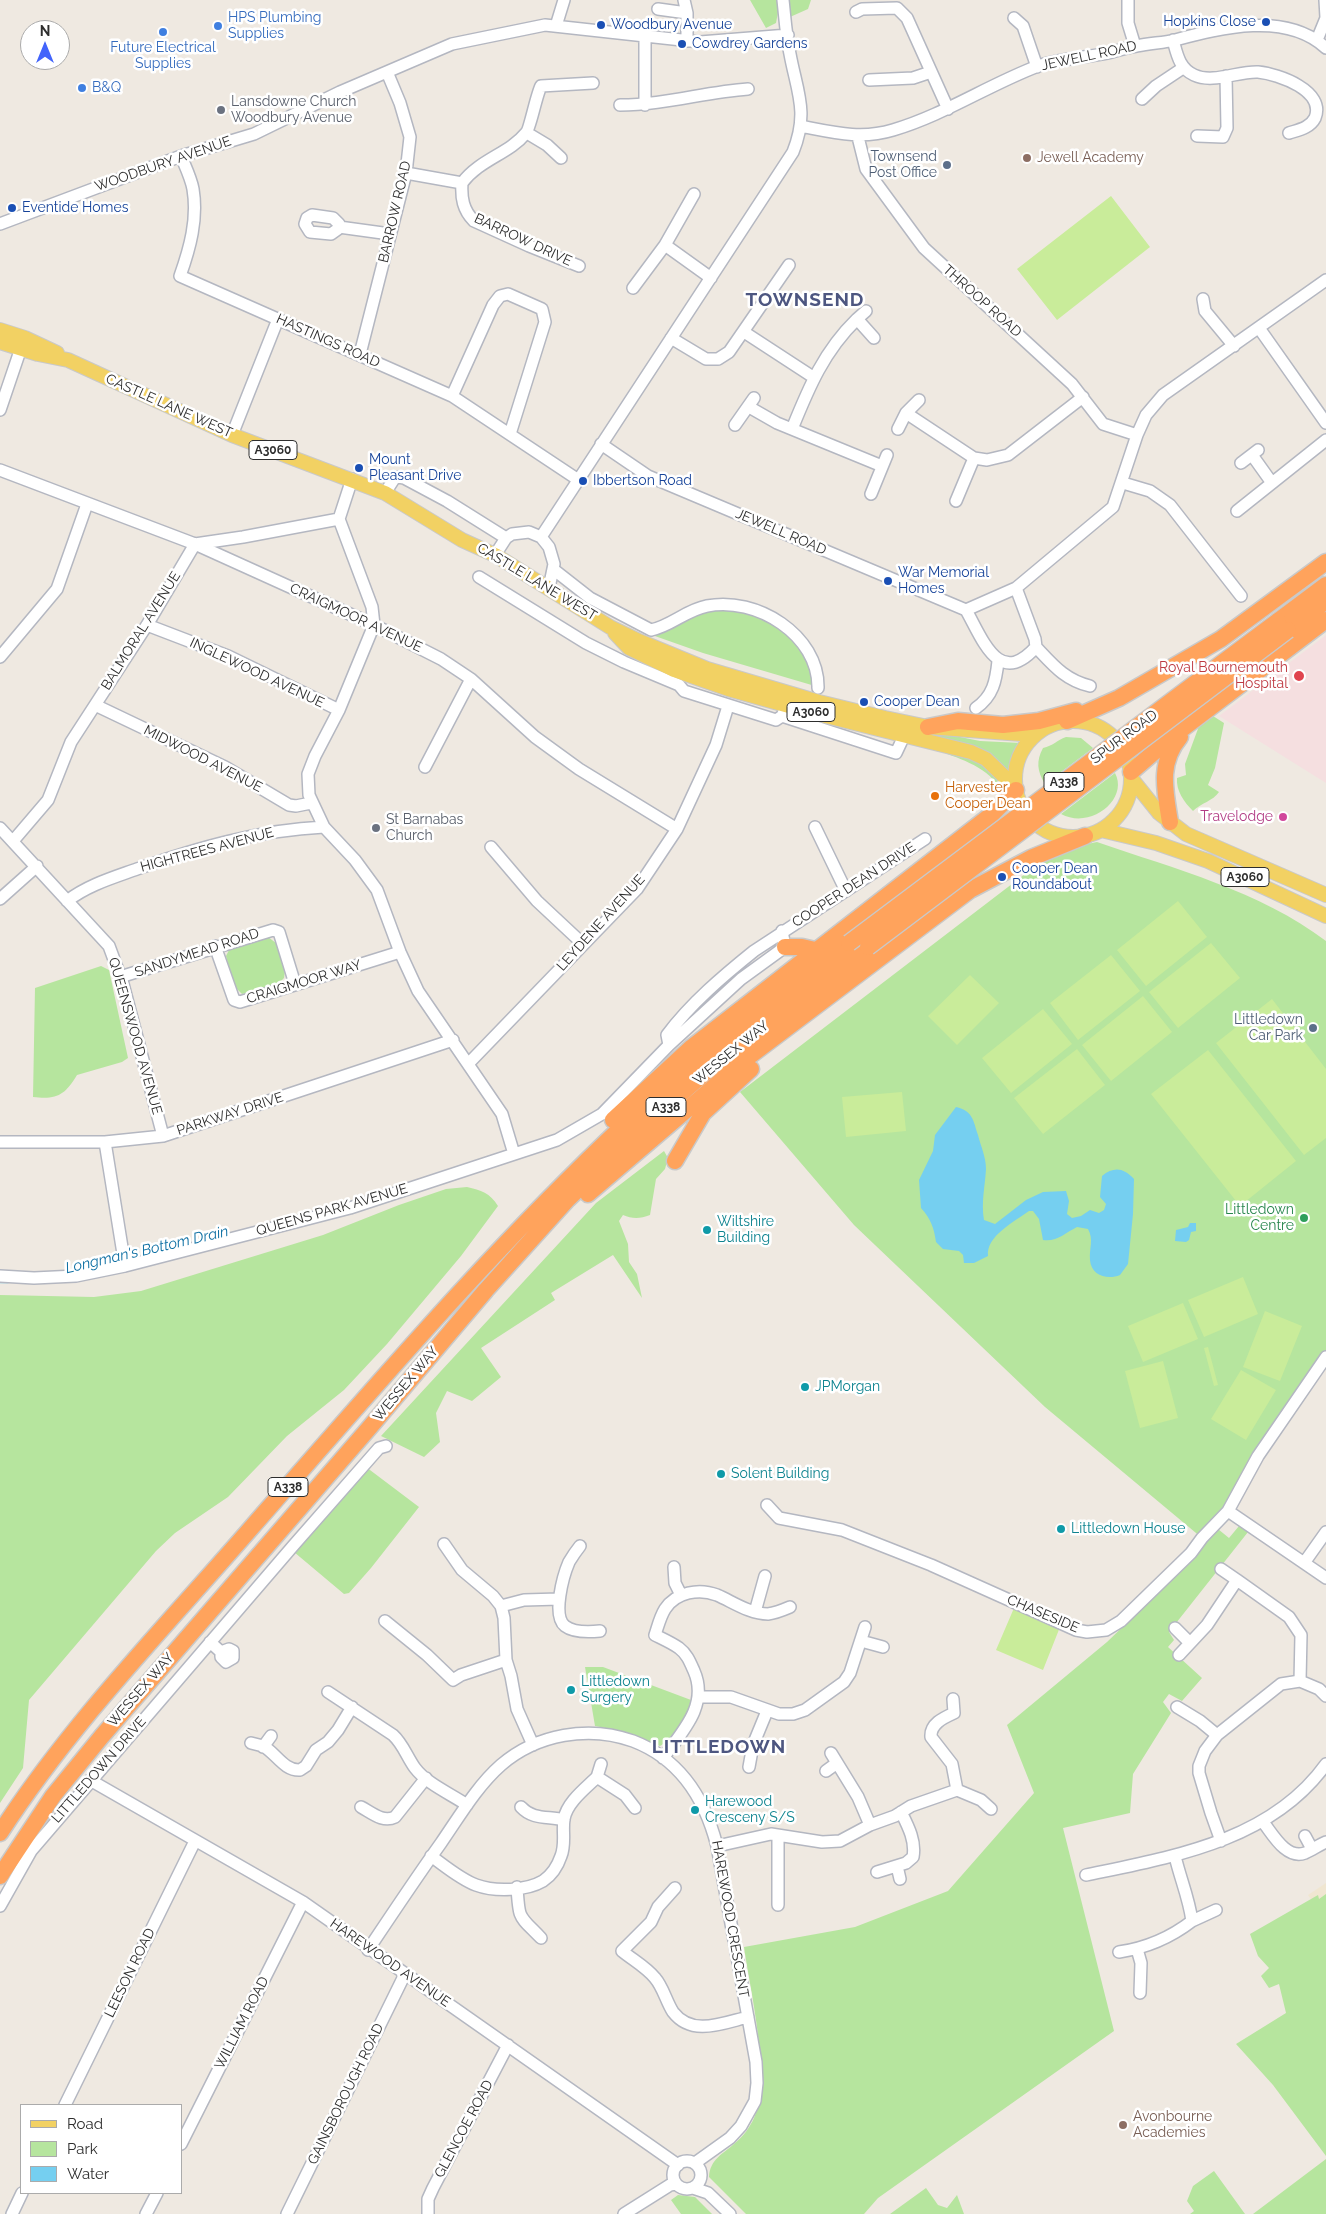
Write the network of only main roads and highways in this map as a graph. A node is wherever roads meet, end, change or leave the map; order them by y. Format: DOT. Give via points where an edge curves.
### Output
graph roads {
  1 [pos="0,330"];
  2 [pos="0,342"];
  3 [pos="65,359"];
  4 [pos="1326,562"];
  5 [pos="1326,585"];
  6 [pos="1326,601"];
  7 [pos="1326,620"];
  8 [pos="1283,626"];
  9 [pos="610,627"];
  10 [pos="707,669"];
  11 [pos="1111,701"];
  12 [pos="784,711"];
  13 [pos="1194,720"];
  14 [pos="1067,721"];
  15 [pos="928,727"];
  16 [pos="1035,735"];
  17 [pos="1131,775"];
  18 [pos="1016,789"];
  19 [pos="1170,822"];
  20 [pos="1093,833"];
  21 [pos="1326,895"];
  22 [pos="1326,916"];
  23 [pos="784,939"];
  24 [pos="849,944"];
  25 [pos="815,950"];
  26 [pos="871,954"];
  27 [pos="675,1161"];
  28 [pos="495,1255"];
  29 [pos="0,1833"];
  30 [pos="0,1876"];
  1 -- 3 [label="main road, CASTLE LANE WEST / A3060" via="50,348"];
  2 -- 3 [label="main road, CASTLE LANE WEST / A3060"];
  3 -- 9 [label="main road, CASTLE LANE WEST / A3060" via="232,435 385,493 462,540 495,555"];
  4 -- 11 [label="highway" via="1221,638"];
  5 -- 8 [label="highway, SPUR ROAD / A338"];
  6 -- 8 [label="highway, SPUR ROAD / A338"];
  7 -- 13 [label="highway"];
  8 -- 24 [label="highway, SPUR ROAD / A338, bridge"];
  8 -- 26 [label="highway, SPUR ROAD / A338, bridge"];
  9 -- 10 [label="main road, CASTLE LANE WEST / A3060"];
  9 -- 12 [label="main road, CASTLE LANE WEST / A3060" via="629,648 681,679 728,689"];
  10 -- 12 [label="main road" via="724,681 782,698"];
  10 -- 15 [label="main road, CASTLE LANE WEST / A3060" via="819,702"];
  11 -- 14 [label="highway"];
  11 -- 15 [label="highway" via="1039,721 1003,725 958,721"];
  12 -- 18 [label="main road, CASTLE LANE WEST / A3060" via="971,752 986,759"];
  13 -- 17 [label="highway"];
  13 -- 19 [label="highway" via="1172,746 1165,766"];
  14 -- 16 [label="main road"];
  14 -- 17 [label="main road" via="1082,721 1110,734 1120,744"];
  15 -- 16 [label="main road, CASTLE LANE WEST / A3060"];
  16 -- 18 [label="main road" via="1017,765"];
  17 -- 19 [label="main road, A3060" via="1159,813"];
  17 -- 20 [label="main road" via="1129,794 1123,808 1113,821"];
  18 -- 20 [label="main road" via="1024,811 1049,832 1067,836"];
  18 -- 25 [label="highway" via="991,815"];
  19 -- 21 [label="main road, A3060" via="1186,834"];
  20 -- 22 [label="main road, A3060" via="1156,842 1208,861"];
  20 -- 26 [label="highway" via="1031,858 970,890"];
  23 -- 25 [label="highway"];
  24 -- 28 [label="highway, WESSEX WAY / A338" via="751,1018 659,1094 564,1183"];
  25 -- 28 [label="highway" via="657,1078 553,1182"];
  26 -- 27 [label="highway" via="703,1113"];
  26 -- 30 [label="highway, WESSEX WAY / A338" via="730,1052 654,1117 568,1199 102,1736 53,1796"];
  28 -- 29 [label="highway, WESSEX WAY / A338" via="118,1680 34,1782"];
}
